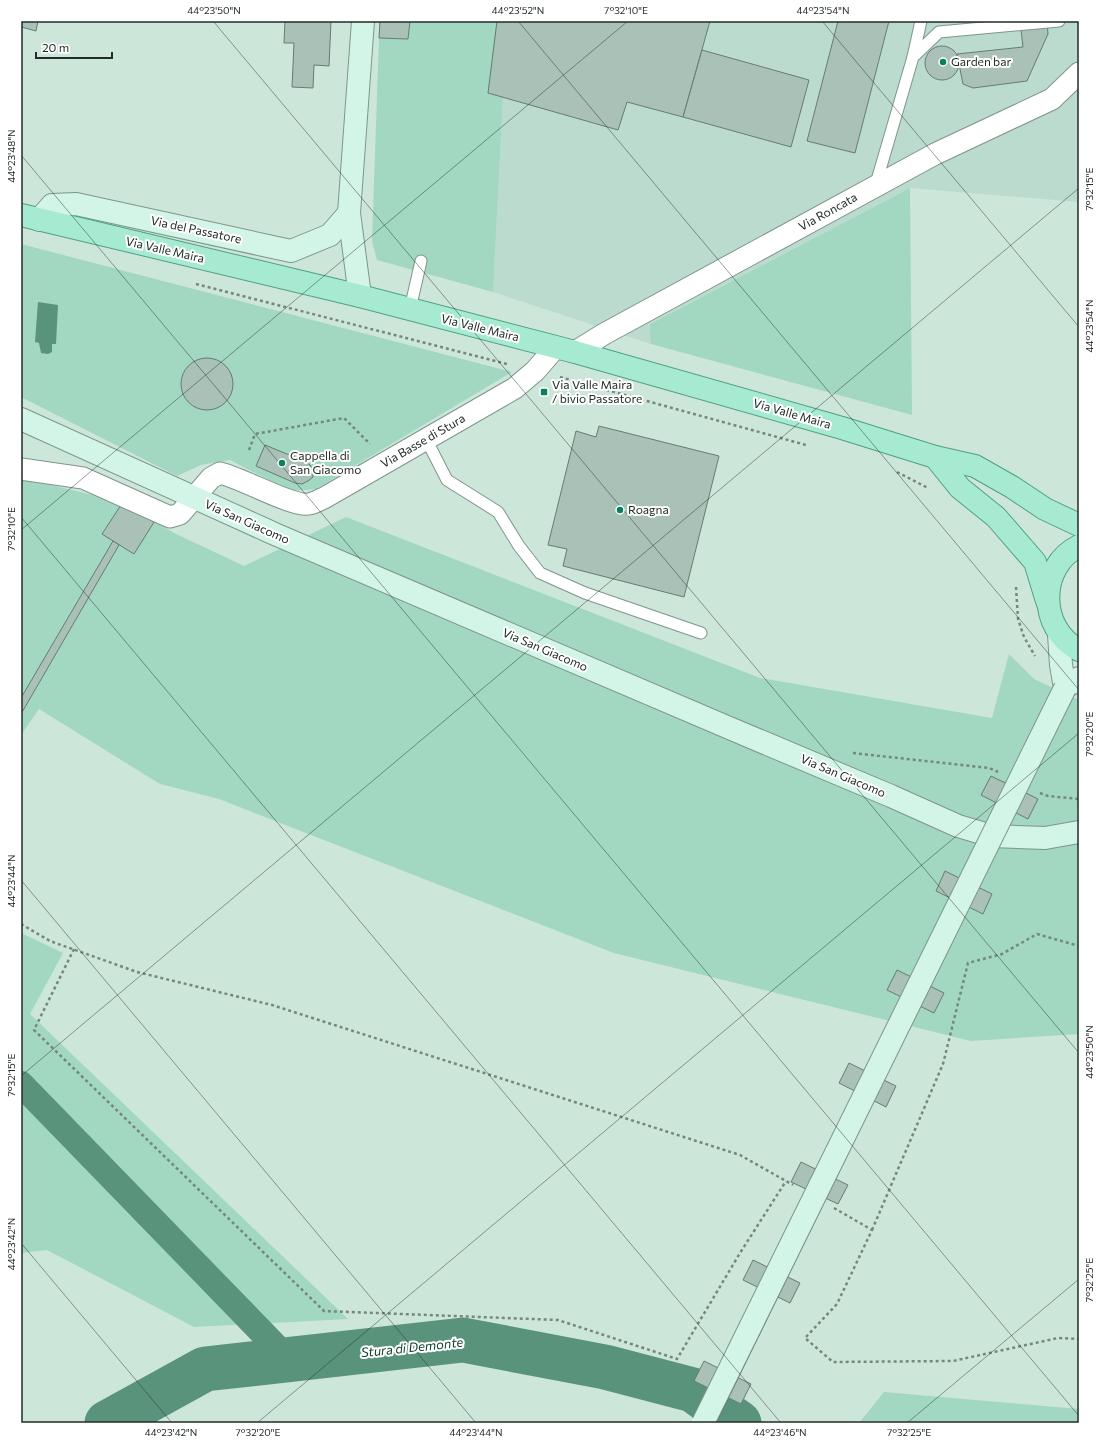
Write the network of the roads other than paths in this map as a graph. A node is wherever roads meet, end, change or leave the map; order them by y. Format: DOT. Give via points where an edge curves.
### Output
graph roads {
  1 [pos="363,21"];
  2 [pos="921,21"];
  3 [pos="1058,21"];
  4 [pos="913,57"];
  5 [pos="1079,73"];
  6 [pos="874,187"];
  7 [pos="349,213"];
  8 [pos="30,218"];
  9 [pos="421,261"];
  10 [pos="360,296"];
  11 [pos="410,310"];
  12 [pos="566,350"];
  13 [pos="21,420"];
  14 [pos="426,439"];
  15 [pos="935,457"];
  16 [pos="21,469"];
  17 [pos="194,498"];
  18 [pos="1079,525"];
  19 [pos="1079,546"];
  20 [pos="1047,601"];
  21 [pos="701,633"];
  22 [pos="1059,634"];
  23 [pos="1079,650"];
  24 [pos="1072,683"];
  25 [pos="1079,832"];
  26 [pos="703,1423"];
  1 -- 7 [label="main road"];
  2 -- 4 [label="lane"];
  3 -- 4 [label="lane" via="939,32"];
  4 -- 6 [label="lane"];
  5 -- 6 [label="street, Via Roncata" via="1052,99 935,154"];
  6 -- 12 [label="street, Via Roncata" via="611,330"];
  7 -- 8 [label="main road, Via del Passatore" via="330,235 291,251 76,204 52,205"];
  7 -- 10 [label="main road"];
  8 -- 10 [label="main road, Via Valle Maira"];
  9 -- 11 [label="lane"];
  10 -- 11 [label="main road, Via Valle Maira"];
  11 -- 12 [label="main road, Via Valle Maira"];
  12 -- 14 [label="street, Via Basse di Stura" via="515,388"];
  12 -- 15 [label="main road, Via Valle Maira"];
  13 -- 17 [label="main road, Via San Giacomo"];
  14 -- 17 [label="street, Via Basse di Stura" via="324,498 309,504 295,503 233,476 220,473 211,478"];
  14 -- 21 [label="lane" via="447,480 498,512 540,573 585,593"];
  15 -- 18 [label="main road, Via Valle Maira" via="975,466 1045,510"];
  15 -- 20 [label="main road" via="960,488 996,517 1034,562"];
  16 -- 17 [label="street, Via Basse di Stura" via="83,478 170,517 180,514"];
  17 -- 25 [label="main road, Via San Giacomo" via="958,826 992,836 1045,838"];
  19 -- 20 [label="main road" via="1072,549 1058,564 1049,581"];
  20 -- 22 [label="main road" via="1051,618"];
  22 -- 23 [label="main road"];
  22 -- 24 [label="main road" via="1061,665"];
  24 -- 26 [label="main road, bridge"];
}
